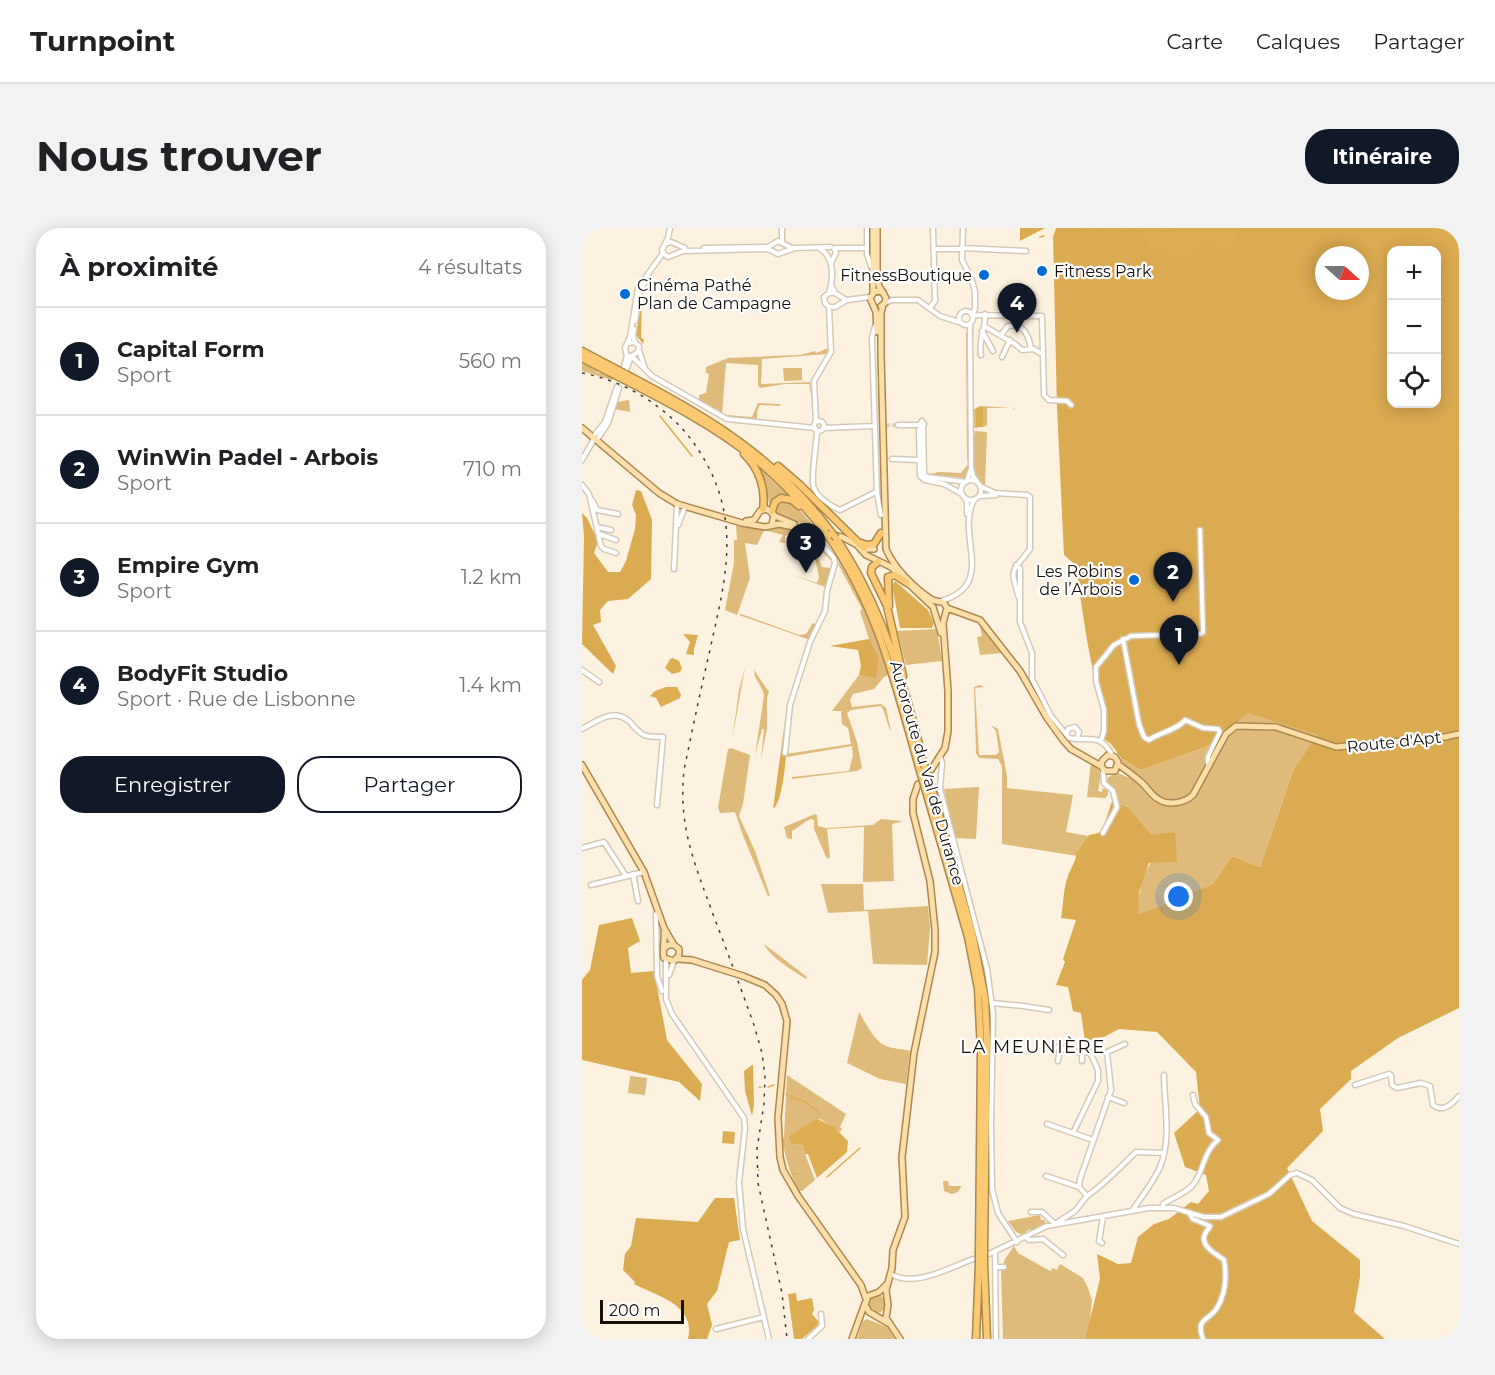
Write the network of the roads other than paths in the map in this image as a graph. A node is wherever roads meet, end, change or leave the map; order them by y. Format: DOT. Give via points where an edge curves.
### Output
graph roads {
  1 [pos="867,228"];
  2 [pos="876,228"];
  3 [pos="933,228"];
  4 [pos="963,228"];
  5 [pos="670,230"];
  6 [pos="782,230"];
  7 [pos="666,243"];
  8 [pos="781,243"];
  9 [pos="674,244"];
  10 [pos="772,248"];
  11 [pos="795,248"];
  12 [pos="818,248"];
  13 [pos="832,248"];
  14 [pos="867,248"];
  15 [pos="934,249"];
  16 [pos="962,250"];
  17 [pos="1026,251"];
  18 [pos="663,252"];
  19 [pos="783,252"];
  20 [pos="676,253"];
  21 [pos="830,255"];
  22 [pos="668,257"];
  23 [pos="873,272"];
  24 [pos="831,284"];
  25 [pos="829,293"];
  26 [pos="884,293"];
  27 [pos="836,294"];
  28 [pos="872,294"];
  29 [pos="898,299"];
  30 [pos="847,300"];
  31 [pos="855,300"];
  32 [pos="838,303"];
  33 [pos="884,304"];
  34 [pos="873,305"];
  35 [pos="831,307"];
  36 [pos="975,307"];
  37 [pos="930,308"];
  38 [pos="959,314"];
  39 [pos="984,314"];
  40 [pos="948,318"];
  41 [pos="971,318"];
  42 [pos="877,320"];
  43 [pos="959,322"];
  44 [pos="963,326"];
  45 [pos="983,328"];
  46 [pos="1001,335"];
  47 [pos="1010,340"];
  48 [pos="635,342"];
  49 [pos="628,343"];
  50 [pos="1031,349"];
  51 [pos="639,350"];
  52 [pos="582,351"];
  53 [pos="993,351"];
  54 [pos="626,352"];
  55 [pos="1040,352"];
  56 [pos="981,355"];
  57 [pos="631,356"];
  58 [pos="1002,357"];
  59 [pos="582,358"];
  60 [pos="645,369"];
  61 [pos="618,387"];
  62 [pos="1071,405"];
  63 [pos="898,425"];
  64 [pos="819,426"];
  65 [pos="873,426"];
  66 [pos="920,426"];
  67 [pos="582,429"];
  68 [pos="718,432"];
  69 [pos="595,439"];
  70 [pos="750,448"];
  71 [pos="892,459"];
  72 [pos="582,460"];
  73 [pos="919,460"];
  74 [pos="886,466"];
  75 [pos="892,466"];
  76 [pos="967,482"];
  77 [pos="979,484"];
  78 [pos="582,485"];
  79 [pos="877,491"];
  80 [pos="587,492"];
  81 [pos="1006,494"];
  82 [pos="868,496"];
  83 [pos="963,496"];
  84 [pos="979,496"];
  85 [pos="877,500"];
  86 [pos="974,500"];
  87 [pos="677,504"];
  88 [pos="685,507"];
  89 [pos="763,509"];
  90 [pos="618,514"];
  91 [pos="773,514"];
  92 [pos="881,515"];
  93 [pos="757,517"];
  94 [pos="738,521"];
  95 [pos="772,524"];
  96 [pos="760,525"];
  97 [pos="597,528"];
  98 [pos="611,530"];
  99 [pos="1200,530"];
  100 [pos="676,532"];
  101 [pos="881,533"];
  102 [pos="826,534"];
  103 [pos="854,538"];
  104 [pos="616,540"];
  105 [pos="860,547"];
  106 [pos="875,548"];
  107 [pos="886,551"];
  108 [pos="616,553"];
  109 [pos="878,560"];
  110 [pos="1018,566"];
  111 [pos="674,569"];
  112 [pos="1021,582"];
  113 [pos="907,583"];
  114 [pos="1014,584"];
  115 [pos="956,594"];
  116 [pos="1020,604"];
  117 [pos="942,607"];
  118 [pos="894,636"];
  119 [pos="1123,639"];
  120 [pos="945,651"];
  121 [pos="582,670"];
  122 [pos="599,682"];
  123 [pos="948,691"];
  124 [pos="582,722"];
  125 [pos="1060,727"];
  126 [pos="584,728"];
  127 [pos="1069,728"];
  128 [pos="1459,734"];
  129 [pos="1067,735"];
  130 [pos="1078,736"];
  131 [pos="1102,741"];
  132 [pos="785,753"];
  133 [pos="1087,757"];
  134 [pos="1107,757"];
  135 [pos="937,760"];
  136 [pos="582,764"];
  137 [pos="1119,765"];
  138 [pos="923,766"];
  139 [pos="1208,767"];
  140 [pos="931,770"];
  141 [pos="1107,770"];
  142 [pos="1133,776"];
  143 [pos="921,786"];
  144 [pos="657,805"];
  145 [pos="1103,833"];
  146 [pos="582,848"];
  147 [pos="644,872"];
  148 [pos="633,874"];
  149 [pos="626,876"];
  150 [pos="591,885"];
  151 [pos="638,901"];
  152 [pos="656,914"];
  153 [pos="664,928"];
  154 [pos="674,945"];
  155 [pos="680,951"];
  156 [pos="661,952"];
  157 [pos="666,960"];
  158 [pos="676,960"];
  159 [pos="692,960"];
  160 [pos="666,985"];
  161 [pos="662,991"];
  162 [pos="992,1003"];
  163 [pos="1049,1010"];
  164 [pos="1125,1044"];
  165 [pos="1045,1046"];
  166 [pos="1060,1048"];
  167 [pos="1082,1053"];
  168 [pos="1058,1061"];
  169 [pos="1082,1061"];
  170 [pos="1164,1075"];
  171 [pos="1355,1085"];
  172 [pos="1193,1095"];
  173 [pos="1459,1096"];
  174 [pos="1108,1097"];
  175 [pos="1124,1103"];
  176 [pos="1047,1124"];
  177 [pos="1073,1133"];
  178 [pos="1093,1140"];
  179 [pos="1164,1153"];
  180 [pos="1046,1176"];
  181 [pos="1079,1187"];
  182 [pos="1087,1196"];
  183 [pos="1163,1207"];
  184 [pos="1132,1211"];
  185 [pos="1031,1212"];
  186 [pos="1188,1213"];
  187 [pos="1103,1217"];
  188 [pos="1056,1224"];
  189 [pos="1026,1237"];
  190 [pos="1017,1242"];
  191 [pos="1102,1243"];
  192 [pos="1459,1244"];
  193 [pos="984,1251"];
  194 [pos="995,1251"];
  195 [pos="1062,1255"];
  196 [pos="979,1261"];
  197 [pos="995,1267"];
  198 [pos="1004,1267"];
  199 [pos="889,1280"];
  200 [pos="861,1285"];
  201 [pos="877,1292"];
  202 [pos="887,1298"];
  203 [pos="866,1300"];
  204 [pos="886,1311"];
  205 [pos="869,1312"];
  206 [pos="821,1314"];
  207 [pos="876,1315"];
  208 [pos="860,1316"];
  209 [pos="764,1317"];
  210 [pos="889,1324"];
  211 [pos="716,1329"];
  212 [pos="769,1339"];
  213 [pos="808,1339"];
  214 [pos="852,1339"];
  215 [pos="900,1339"];
  216 [pos="977,1339"];
  217 [pos="988,1339"];
  218 [pos="996,1339"];
  219 [pos="1203,1339"];
  1 -- 14 [label="street"];
  2 -- 23 [label="main road"];
  2 -- 26 [label="main road" via="878,278"];
  3 -- 15 [label="street"];
  4 -- 16 [label="street"];
  5 -- 7 [label="street"];
  5 -- 9 [label="street"];
  6 -- 8 [label="street"];
  7 -- 9 [label="street"];
  7 -- 18 [label="street"];
  8 -- 10 [label="street"];
  8 -- 11 [label="street"];
  8 -- 19 [label="street"];
  9 -- 10 [label="street" via="682,248"];
  9 -- 20 [label="street"];
  10 -- 19 [label="street" via="778,255"];
  10 -- 20 [label="street"];
  11 -- 12 [label="street"];
  11 -- 19 [label="street"];
  12 -- 13 [label="street"];
  12 -- 21 [label="street"];
  13 -- 14 [label="street"];
  13 -- 21 [label="street"];
  13 -- 21 [label="street" via="836,253"];
  14 -- 23 [label="street"];
  15 -- 16 [label="street"];
  15 -- 37 [label="street" via="935,301"];
  16 -- 17 [label="street"];
  16 -- 36 [label="street" via="963,263 973,282"];
  18 -- 22 [label="street"];
  18 -- 49 [label="street" via="639,285"];
  20 -- 22 [label="street"];
  21 -- 24 [label="street"];
  22 -- 48 [label="street" via="662,259 642,288 633,333"];
  23 -- 28 [label="main road"];
  24 -- 25 [label="street"];
  24 -- 27 [label="street"];
  25 -- 27 [label="street"];
  25 -- 35 [label="street" via="824,301"];
  26 -- 28 [label="main road"];
  26 -- 29 [label="street"];
  26 -- 33 [label="main road"];
  27 -- 30 [label="street"];
  27 -- 32 [label="street"];
  28 -- 31 [label="street"];
  28 -- 34 [label="main road"];
  29 -- 33 [label="street"];
  29 -- 37 [label="street" via="918,300"];
  30 -- 31 [label="street"];
  30 -- 32 [label="street"];
  31 -- 34 [label="street"];
  32 -- 35 [label="street"];
  33 -- 34 [label="main road"];
  33 -- 107 [label="main road" via="881,355"];
  34 -- 42 [label="main road"];
  35 -- 64 [label="street" via="831,354 813,385"];
  36 -- 39 [label="street"];
  36 -- 41 [label="street"];
  37 -- 40 [label="street"];
  38 -- 40 [label="street"];
  38 -- 41 [label="street" via="964,311"];
  38 -- 43 [label="street"];
  39 -- 41 [label="street"];
  39 -- 45 [label="street"];
  39 -- 62 [label="street" via="1042,316 1044,395 1048,400 1067,401"];
  40 -- 43 [label="street"];
  41 -- 44 [label="street"];
  41 -- 77 [label="street" via="971,467"];
  42 -- 79 [label="street" via="872,338"];
  42 -- 92 [label="main road"];
  43 -- 44 [label="street"];
  44 -- 76 [label="street" via="968,330 969,345"];
  45 -- 46 [label="street"];
  45 -- 53 [label="street"];
  45 -- 56 [label="street"];
  46 -- 47 [label="street"];
  46 -- 50 [label="street" via="1008,326 1018,326 1027,333"];
  47 -- 50 [label="street" via="1022,350"];
  47 -- 58 [label="street"];
  48 -- 49 [label="street"];
  48 -- 51 [label="street"];
  49 -- 54 [label="street"];
  50 -- 55 [label="street"];
  51 -- 57 [label="street"];
  51 -- 60 [label="street"];
  52 -- 70 [label="highway, Autoroute du Val de Durance" via="697,413"];
  54 -- 57 [label="street"];
  54 -- 57 [label="street" via="626,367"];
  57 -- 60 [label="street"];
  59 -- 68 [label="highway, Autoroute du Val de Durance"];
  60 -- 64 [label="street" via="723,418"];
  61 -- 69 [label="street" via="608,423"];
  63 -- 66 [label="street"];
  64 -- 65 [label="street"];
  64 -- 82 [label="street" via="813,482 816,492 840,510"];
  66 -- 73 [label="street"];
  66 -- 76 [label="street" via="924,475"];
  67 -- 69 [label="main road"];
  68 -- 89 [label="highway" via="755,466 763,487"];
  68 -- 102 [label="highway, Autoroute du Val de Durance" via="773,475"];
  69 -- 72 [label="street"];
  69 -- 87 [label="main road"];
  70 -- 102 [label="highway, Autoroute du Val de Durance" via="804,497"];
  70 -- 103 [label="highway" via="792,478"];
  71 -- 73 [label="street"];
  73 -- 83 [label="street" via="921,478 944,484"];
  74 -- 75 [label="street"];
  76 -- 77 [label="street"];
  76 -- 83 [label="street"];
  77 -- 81 [label="street" via="991,492"];
  77 -- 84 [label="street"];
  78 -- 80 [label="street"];
  79 -- 82 [label="street"];
  79 -- 85 [label="street"];
  80 -- 90 [label="street" via="596,509"];
  80 -- 97 [label="street"];
  81 -- 84 [label="street"];
  81 -- 110 [label="street" via="1027,495 1030,499 1030,548"];
  82 -- 85 [label="street"];
  83 -- 86 [label="street"];
  83 -- 115 [label="street" via="968,507 970,573"];
  84 -- 86 [label="street"];
  85 -- 92 [label="street"];
  86 -- 115 [label="street" via="969,517 971,578 965,589"];
  87 -- 88 [label="main road"];
  87 -- 100 [label="street"];
  88 -- 94 [label="main road"];
  88 -- 100 [label="street"];
  89 -- 91 [label="main road"];
  89 -- 93 [label="main road"];
  91 -- 95 [label="main road"];
  91 -- 102 [label="main road"];
  91 -- 102 [label="highway" via="778,499 789,499"];
  92 -- 101 [label="main road"];
  93 -- 94 [label="main road"];
  93 -- 96 [label="main road"];
  94 -- 96 [label="main road"];
  95 -- 96 [label="main road"];
  95 -- 102 [label="main road"];
  97 -- 98 [label="street"];
  97 -- 104 [label="street" via="605,537"];
  97 -- 108 [label="street" via="602,548"];
  99 -- 119 [label="street" via="1203,632"];
  100 -- 111 [label="street"];
  101 -- 103 [label="highway" via="875,543 868,545"];
  101 -- 106 [label="main road"];
  102 -- 105 [label="main road" via="845,538"];
  102 -- 132 [label="street" via="817,538 835,561 825,611 810,642 790,705"];
  102 -- 138 [label="highway, Autoroute du Val de Durance" via="868,605"];
  102 -- 138 [label="highway, Autoroute du Val de Durance" via="862,581 881,619"];
  103 -- 105 [label="highway"];
  105 -- 106 [label="main road"];
  105 -- 109 [label="main road"];
  106 -- 107 [label="main road"];
  106 -- 109 [label="main road"];
  107 -- 109 [label="main road" via="886,558"];
  107 -- 117 [label="main road" via="894,565"];
  109 -- 113 [label="main road"];
  109 -- 118 [label="highway" via="871,573 887,606"];
  110 -- 112 [label="street"];
  110 -- 114 [label="street" via="1013,570"];
  112 -- 114 [label="street"];
  112 -- 116 [label="street"];
  113 -- 117 [label="main road"];
  113 -- 118 [label="highway" via="895,574 887,579"];
  114 -- 116 [label="street"];
  115 -- 117 [label="street"];
  116 -- 125 [label="street" via="1021,626 1032,657 1032,679"];
  117 -- 120 [label="main road"];
  117 -- 120 [label="main road" via="936,614"];
  117 -- 133 [label="main road, Route d'Apt" via="976,617 984,625 1020,670 1063,740"];
  118 -- 138 [label="highway"];
  119 -- 131 [label="street" via="1113,645 1096,667 1104,710"];
  119 -- 139 [label="street" via="1144,737 1149,740 1185,720 1218,729"];
  120 -- 123 [label="main road"];
  121 -- 122 [label="street"];
  123 -- 135 [label="main road" via="944,736"];
  123 -- 135 [label="main road" via="946,745"];
  124 -- 126 [label="street"];
  125 -- 127 [label="street"];
  125 -- 129 [label="street"];
  126 -- 144 [label="street" via="603,717 618,716 646,736 663,737"];
  127 -- 129 [label="street"];
  127 -- 130 [label="street" via="1077,728"];
  128 -- 139 [label="main road, Route d'Apt" via="1336,747 1276,727 1236,726 1226,734"];
  129 -- 130 [label="street" via="1071,739"];
  130 -- 131 [label="street"];
  131 -- 134 [label="street"];
  133 -- 134 [label="main road, Route d'Apt"];
  133 -- 141 [label="main road, Route d'Apt"];
  134 -- 137 [label="main road, Route d'Apt" via="1118,759"];
  134 -- 141 [label="main road"];
  135 -- 140 [label="main road"];
  135 -- 162 [label="street" via="940,789 984,956"];
  136 -- 147 [label="main road"];
  137 -- 141 [label="main road"];
  137 -- 142 [label="main road, Route d'Apt"];
  138 -- 143 [label="highway, Autoroute du Val de Durance, bridge"];
  138 -- 193 [label="highway, Autoroute du Val de Durance, bridge" via="975,942 985,998"];
  139 -- 142 [label="main road, Route d'Apt" via="1191,797 1178,803 1157,799"];
  141 -- 142 [label="main road, Route d'Apt"];
  141 -- 145 [label="street" via="1104,783 1113,791 1116,807"];
  143 -- 193 [label="highway, Autoroute du Val de Durance" via="968,937 978,989"];
  143 -- 199 [label="main road" via="914,805 933,901 934,952 914,1053 903,1142 905,1217 894,1247"];
  146 -- 149 [label="street" via="604,842"];
  147 -- 148 [label="street"];
  147 -- 153 [label="main road"];
  148 -- 149 [label="street"];
  148 -- 151 [label="street"];
  149 -- 150 [label="street"];
  152 -- 156 [label="street"];
  153 -- 154 [label="main road"];
  153 -- 156 [label="main road"];
  154 -- 155 [label="main road"];
  154 -- 156 [label="main road"];
  155 -- 158 [label="main road"];
  155 -- 159 [label="main road"];
  156 -- 157 [label="main road"];
  156 -- 161 [label="street" via="657,976"];
  157 -- 158 [label="main road"];
  157 -- 160 [label="street"];
  158 -- 159 [label="main road"];
  158 -- 160 [label="street"];
  159 -- 200 [label="main road, bridge" via="765,985 782,1004 787,1021 778,1118 783,1170"];
  160 -- 209 [label="street" via="667,1004 676,1022 744,1118 742,1229"];
  162 -- 163 [label="street"];
  162 -- 190 [label="street" via="992,1189 996,1210"];
  164 -- 174 [label="street" via="1107,1052 1111,1086"];
  165 -- 166 [label="street"];
  166 -- 167 [label="street"];
  166 -- 168 [label="street"];
  167 -- 169 [label="street"];
  167 -- 177 [label="street" via="1090,1052 1098,1081"];
  170 -- 179 [label="street"];
  171 -- 173 [label="street" via="1389,1074 1397,1088 1421,1083 1430,1086 1437,1107 1450,1105"];
  172 -- 183 [label="street" via="1206,1117 1209,1133 1218,1140 1206,1154 1193,1185"];
  174 -- 175 [label="street"];
  174 -- 178 [label="street"];
  176 -- 177 [label="street"];
  177 -- 178 [label="street"];
  178 -- 181 [label="street"];
  179 -- 182 [label="street" via="1136,1152 1104,1185"];
  179 -- 184 [label="street" via="1157,1172"];
  180 -- 181 [label="street"];
  181 -- 182 [label="street"];
  182 -- 188 [label="street" via="1075,1211"];
  183 -- 184 [label="street"];
  183 -- 186 [label="street"];
  184 -- 187 [label="street"];
  185 -- 188 [label="street" via="1044,1214"];
  186 -- 192 [label="street" via="1221,1216 1269,1194 1297,1173 1312,1180 1340,1208"];
  186 -- 219 [label="street" via="1210,1226 1204,1241 1224,1260 1226,1269 1220,1302 1201,1324"];
  187 -- 188 [label="street"];
  187 -- 191 [label="street" via="1099,1241"];
  188 -- 189 [label="street"];
  189 -- 190 [label="street"];
  189 -- 195 [label="street" via="1043,1239"];
  190 -- 194 [label="street"];
  193 -- 194 [label="street"];
  193 -- 196 [label="highway, Autoroute du Val de Durance, bridge"];
  194 -- 197 [label="street"];
  196 -- 199 [label="street" via="917,1279"];
  196 -- 216 [label="highway"];
  196 -- 217 [label="highway, Autoroute du Val de Durance"];
  197 -- 198 [label="street"];
  197 -- 218 [label="street"];
  199 -- 201 [label="main road"];
  199 -- 202 [label="main road"];
  200 -- 201 [label="main road"];
  200 -- 203 [label="main road"];
  201 -- 202 [label="main road"];
  201 -- 203 [label="main road"];
  202 -- 204 [label="main road"];
  203 -- 205 [label="main road"];
  203 -- 208 [label="main road"];
  204 -- 207 [label="main road"];
  204 -- 210 [label="main road"];
  205 -- 207 [label="main road"];
  205 -- 208 [label="main road"];
  206 -- 213 [label="street" via="822,1326"];
  207 -- 210 [label="main road"];
  208 -- 214 [label="main road"];
  209 -- 211 [label="street"];
  209 -- 212 [label="street"];
  210 -- 215 [label="main road"];
}
